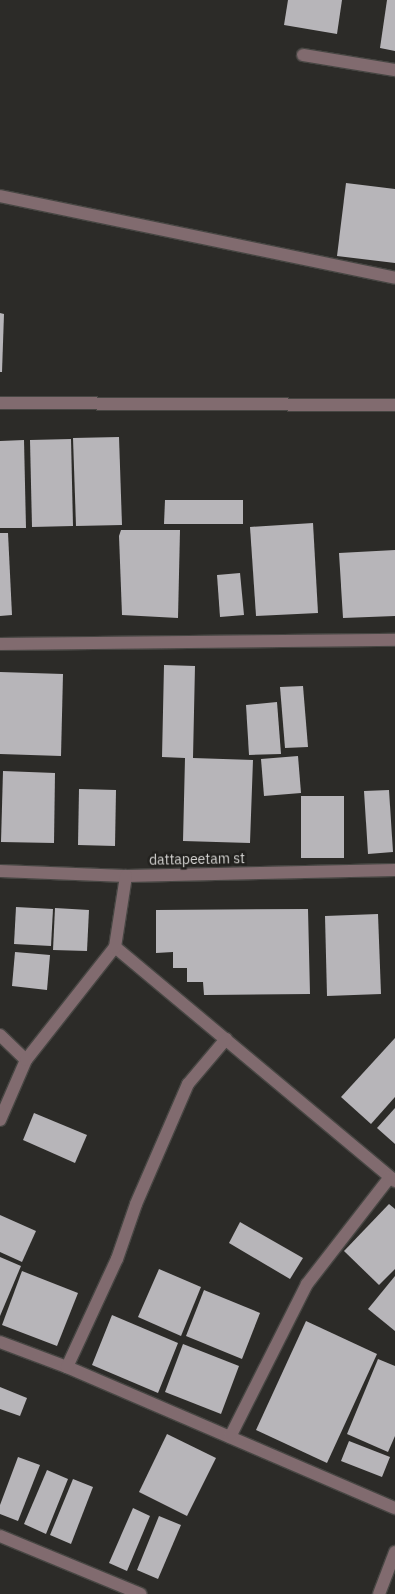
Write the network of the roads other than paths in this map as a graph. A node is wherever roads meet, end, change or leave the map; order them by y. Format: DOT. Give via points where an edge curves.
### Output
graph roads {
  1 [pos="303,55"];
  2 [pos="395,70"];
  3 [pos="0,196"];
  4 [pos="395,278"];
  5 [pos="0,403"];
  6 [pos="395,404"];
  7 [pos="395,640"];
  8 [pos="0,644"];
  9 [pos="395,870"];
  10 [pos="0,872"];
  11 [pos="126,876"];
  12 [pos="115,948"];
  13 [pos="0,1035"];
  14 [pos="226,1039"];
  15 [pos="26,1060"];
  16 [pos="0,1120"];
  17 [pos="392,1179"];
  18 [pos="0,1342"];
  19 [pos="67,1367"];
  20 [pos="230,1437"];
  21 [pos="395,1508"];
  22 [pos="0,1536"];
  23 [pos="395,1552"];
  24 [pos="141,1594"];
  25 [pos="379,1594"];
  1 -- 2 [label="street"];
  3 -- 4 [label="street"];
  5 -- 6 [label="street"];
  7 -- 8 [label="street"];
  9 -- 11 [label="street, dattapeetam st"];
  10 -- 11 [label="street, dattapeetam st"];
  11 -- 12 [label="street"];
  12 -- 14 [label="street"];
  12 -- 15 [label="street"];
  13 -- 15 [label="street"];
  14 -- 17 [label="street"];
  14 -- 19 [label="street" via="188,1084 136,1204 117,1259"];
  15 -- 16 [label="street"];
  17 -- 20 [label="street" via="307,1284"];
  18 -- 19 [label="street"];
  19 -- 20 [label="street"];
  20 -- 21 [label="street"];
  22 -- 24 [label="street"];
  23 -- 25 [label="street"];
}
